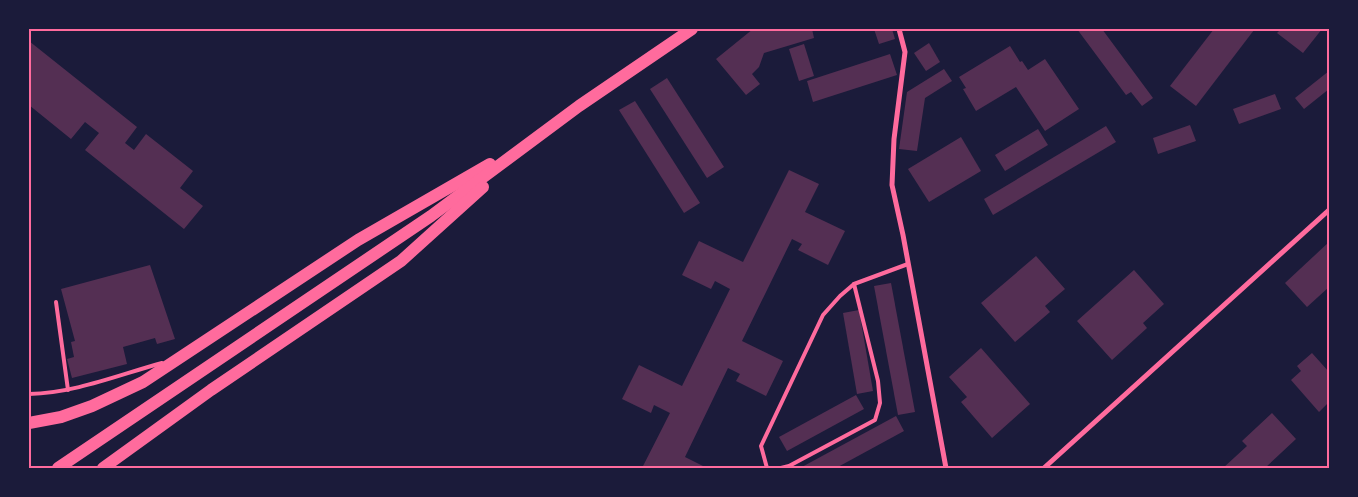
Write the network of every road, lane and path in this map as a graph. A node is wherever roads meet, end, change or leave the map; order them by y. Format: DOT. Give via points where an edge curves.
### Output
graph roads {
  1 [pos="692,29"];
  2 [pos="898,29"];
  3 [pos="540,136"];
  4 [pos="1329,210"];
  5 [pos="908,264"];
  6 [pos="854,284"];
  7 [pos="56,302"];
  8 [pos="179,358"];
  9 [pos="68,390"];
  10 [pos="29,394"];
  11 [pos="29,423"];
  12 [pos="58,468"];
  13 [pos="103,468"];
  14 [pos="768,468"];
  15 [pos="781,468"];
  16 [pos="946,468"];
  17 [pos="1044,468"];
  1 -- 3 [label="main road"];
  2 -- 5 [label="street" via="905,52 892,185"];
  3 -- 8 [label="main road" via="358,240"];
  3 -- 12 [label="main road" via="431,216"];
  3 -- 13 [label="main road" via="401,261"];
  4 -- 17 [label="street"];
  5 -- 6 [label="lane"];
  5 -- 16 [label="street"];
  6 -- 14 [label="lane" via="823,316 761,446"];
  6 -- 15 [label="lane" via="878,381 880,403 875,420"];
  7 -- 9 [label="lane"];
  8 -- 9 [label="lane"];
  8 -- 11 [label="main road" via="143,382 92,406 61,417"];
  9 -- 10 [label="lane"];
}
